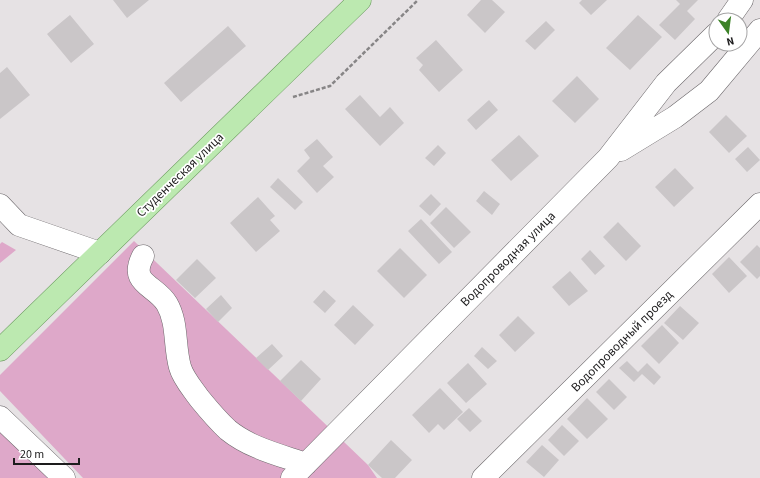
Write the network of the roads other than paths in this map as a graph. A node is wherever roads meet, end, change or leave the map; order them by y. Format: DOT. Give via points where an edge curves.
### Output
graph roads {
  1 [pos="360,0"];
  2 [pos="742,0"];
  3 [pos="734,12"];
  4 [pos="760,30"];
  5 [pos="708,42"];
  6 [pos="608,158"];
  7 [pos="760,204"];
  8 [pos="0,205"];
  9 [pos="100,253"];
  10 [pos="143,256"];
  11 [pos="0,350"];
  12 [pos="0,417"];
  13 [pos="299,471"];
  14 [pos="64,478"];
  15 [pos="483,478"];
  1 -- 9 [label="main road, Студенческая улица"];
  2 -- 3 [label="street"];
  4 -- 6 [label="street" via="709,91 675,117"];
  5 -- 6 [label="street, Водопроводная улица" via="666,83"];
  6 -- 13 [label="street, Водопроводная улица"];
  7 -- 15 [label="street, Водопроводный проезд"];
  8 -- 9 [label="street" via="20,225"];
  9 -- 11 [label="main road, Студенческая улица"];
  10 -- 13 [label="street" via="139,263 139,275 142,281 166,303 172,316 180,368 186,381 228,430"];
  12 -- 14 [label="street"];
}
